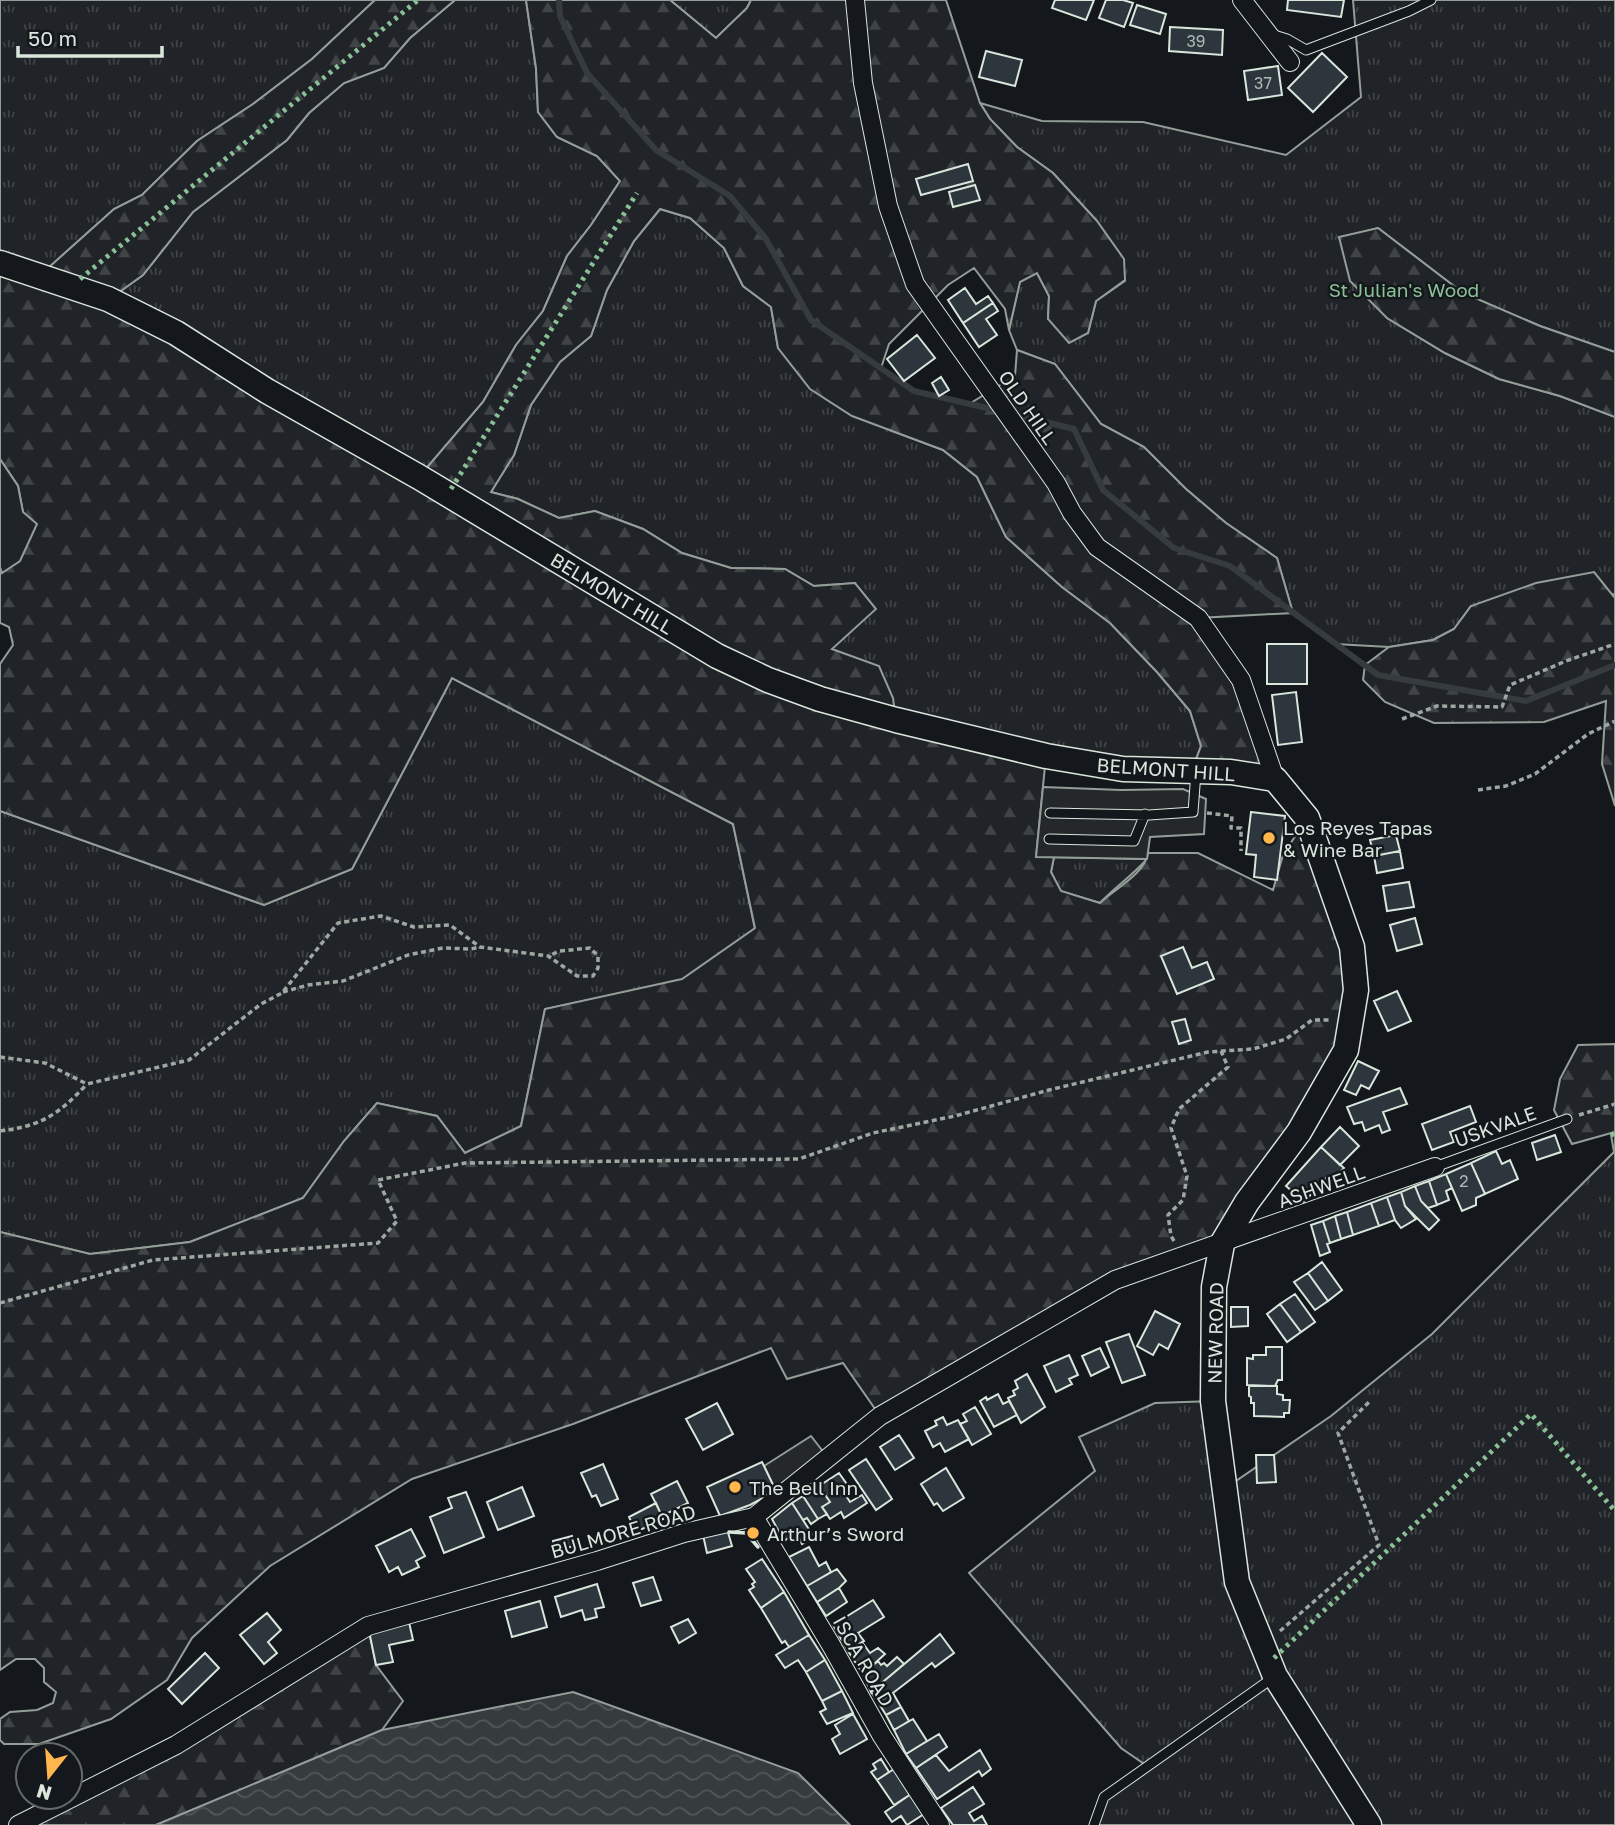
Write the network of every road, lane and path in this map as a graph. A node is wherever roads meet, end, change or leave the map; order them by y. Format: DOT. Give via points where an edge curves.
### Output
graph roads {
  1 [pos="855,0"];
  2 [pos="1241,0"];
  3 [pos="1431,0"];
  4 [pos="1270,34"];
  5 [pos="1290,62"];
  6 [pos="0,263"];
  7 [pos="1615,644"];
  8 [pos="1402,719"];
  9 [pos="1615,721"];
  10 [pos="1196,770"];
  11 [pos="1275,779"];
  12 [pos="1478,790"];
  13 [pos="1193,812"];
  14 [pos="1050,813"];
  15 [pos="1145,814"];
  16 [pos="1049,839"];
  17 [pos="1241,851"];
  18 [pos="480,947"];
  19 [pos="548,956"];
  20 [pos="282,993"];
  21 [pos="1351,1020"];
  22 [pos="1221,1051"];
  23 [pos="0,1057"];
  24 [pos="87,1084"];
  25 [pos="1615,1104"];
  26 [pos="1567,1119"];
  27 [pos="0,1131"];
  28 [pos="1435,1167"];
  29 [pos="1222,1244"];
  30 [pos="1185,1256"];
  31 [pos="0,1303"];
  32 [pos="1370,1401"];
  33 [pos="754,1517"];
  34 [pos="1297,1617"];
  35 [pos="1275,1676"];
  36 [pos="18,1825"];
  37 [pos="940,1825"];
  38 [pos="1094,1825"];
  39 [pos="1369,1825"];
  1 -- 11 [label="street, OLD HILL" via="863,83 888,206 915,284 1097,547 1198,618 1241,680"];
  2 -- 4 [label="street"];
  3 -- 4 [label="lane" via="1306,50"];
  4 -- 5 [label="street"];
  6 -- 10 [label="main road, BELMONT HILL" via="108,299 176,333 718,656 768,680 896,720 1046,756 1123,769"];
  7 -- 8 [label="path" via="1510,685 1502,707 1437,706"];
  9 -- 12 [label="path" via="1588,734 1535,774 1506,786"];
  10 -- 11 [label="main road, BELMONT HILL"];
  10 -- 13 [label="lane"];
  11 -- 21 [label="main road, NEW ROAD" via="1307,818 1339,905 1352,947 1356,990"];
  13 -- 15 [label="lane"];
  13 -- 17 [label="path" via="1233,816 1231,828 1241,828"];
  14 -- 15 [label="lane"];
  15 -- 16 [label="lane" via="1134,841"];
  18 -- 19 [label="path"];
  18 -- 20 [label="path" via="408,955 343,981"];
  18 -- 20 [label="path" via="450,925 414,927 381,916 338,923"];
  19 -- 19 [label="path" via="590,948 598,956 598,968 593,976 577,976"];
  20 -- 24 [label="path" via="189,1060"];
  21 -- 22 [label="path" via="1312,1020 1286,1039 1253,1049"];
  21 -- 29 [label="main road, NEW ROAD" via="1346,1050 1299,1132"];
  22 -- 30 [label="path" via="1228,1067 1179,1109 1171,1128 1187,1176 1183,1200 1168,1215 1171,1236"];
  22 -- 31 [label="path" via="873,1133 799,1159 465,1163 379,1180 397,1221 378,1243 153,1261"];
  23 -- 24 [label="path" via="45,1062"];
  24 -- 27 [label="path" via="56,1114"];
  25 -- 26 [label="path"];
  26 -- 28 [label="lane, USKVALE"];
  28 -- 29 [label="street, ASHWELL"];
  29 -- 30 [label="street, BULMORE ROAD"];
  29 -- 35 [label="main road, NEW ROAD" via="1214,1287 1216,1426 1237,1582"];
  30 -- 33 [label="street, BULMORE ROAD" via="1115,1280 880,1416"];
  32 -- 34 [label="path" via="1338,1433 1379,1545"];
  33 -- 36 [label="street, BULMORE ROAD" via="684,1533 368,1626 176,1745"];
  33 -- 37 [label="street, ISCA ROAD" via="882,1736"];
  35 -- 38 [label="lane" via="1104,1797"];
  35 -- 39 [label="main road, NEW ROAD"];
}
